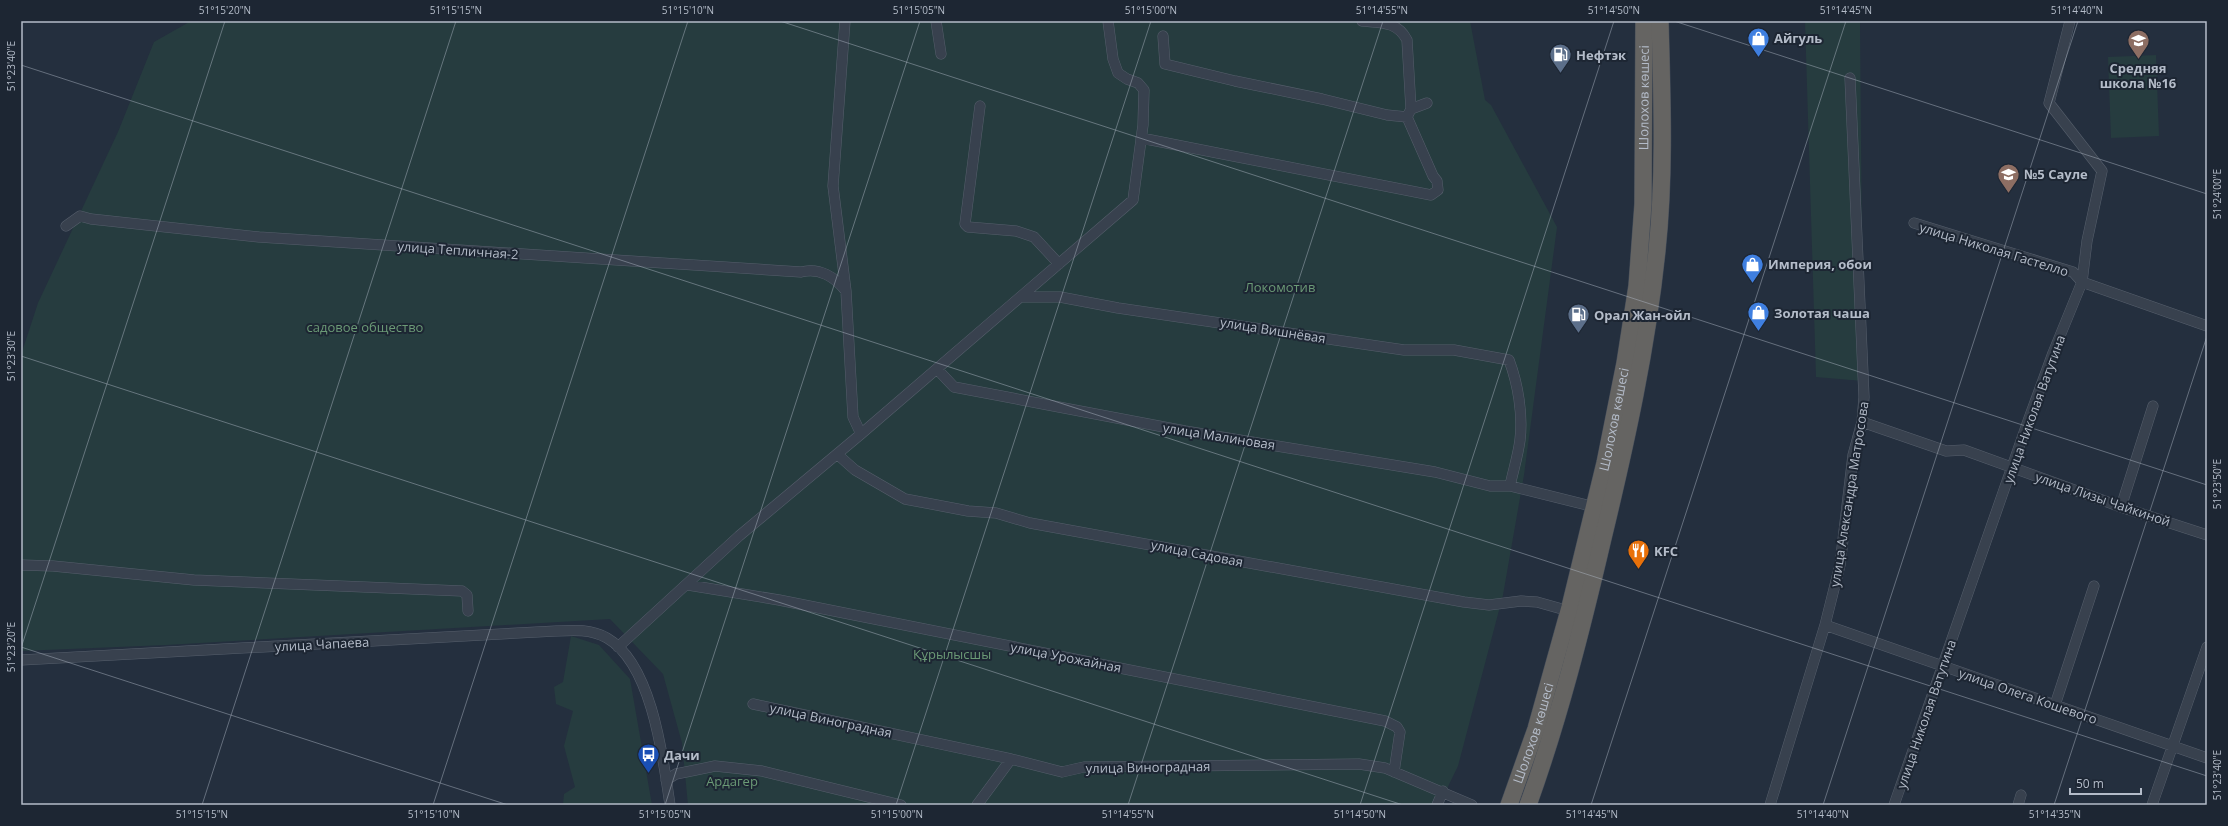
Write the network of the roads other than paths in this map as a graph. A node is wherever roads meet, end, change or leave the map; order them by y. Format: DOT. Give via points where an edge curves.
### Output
graph roads {
  1 [pos="845,21"];
  2 [pos="936,21"];
  3 [pos="1108,21"];
  4 [pos="1362,21"];
  5 [pos="1644,21"];
  6 [pos="1660,21"];
  7 [pos="2070,21"];
  8 [pos="1163,36"];
  9 [pos="940,54"];
  10 [pos="1850,78"];
  11 [pos="1427,103"];
  12 [pos="980,106"];
  13 [pos="1409,113"];
  14 [pos="1141,138"];
  15 [pos="1914,224"];
  16 [pos="66,226"];
  17 [pos="1059,264"];
  18 [pos="2082,282"];
  19 [pos="846,291"];
  20 [pos="1021,296"];
  21 [pos="2207,326"];
  22 [pos="937,369"];
  23 [pos="2153,406"];
  24 [pos="1862,422"];
  25 [pos="861,434"];
  26 [pos="837,454"];
  27 [pos="2013,468"];
  28 [pos="1510,486"];
  29 [pos="1595,507"];
  30 [pos="2121,507"];
  31 [pos="2207,535"];
  32 [pos="21,565"];
  33 [pos="688,585"];
  34 [pos="2094,586"];
  35 [pos="468,611"];
  36 [pos="1569,611"];
  37 [pos="1825,625"];
  38 [pos="618,647"];
  39 [pos="2207,647"];
  40 [pos="21,660"];
  41 [pos="1942,666"];
  42 [pos="753,704"];
  43 [pos="2055,705"];
  44 [pos="2172,746"];
  45 [pos="1011,758"];
  46 [pos="2207,758"];
  47 [pos="1394,772"];
  48 [pos="666,780"];
  49 [pos="1443,791"];
  50 [pos="2021,795"];
  51 [pos="670,805"];
  52 [pos="901,805"];
  53 [pos="977,805"];
  54 [pos="1437,805"];
  55 [pos="1472,805"];
  56 [pos="1509,805"];
  57 [pos="1528,805"];
  58 [pos="1770,805"];
  59 [pos="1894,805"];
  60 [pos="2018,805"];
  61 [pos="2152,805"];
  1 -- 19 [label="street" via="833,186"];
  2 -- 9 [label="street"];
  3 -- 14 [label="street" via="1113,59 1118,73 1138,83 1144,90"];
  4 -- 13 [label="street" via="1389,24 1402,31 1407,40"];
  5 -- 29 [label="highway, Шолохов көшесі" via="1643,204 1640,255 1625,363"];
  6 -- 57 [label="highway, Шолохов көшесі" via="1661,194 1656,257 1639,378 1592,583 1566,682"];
  7 -- 18 [label="street, улица Николая Ватутина" via="2048,102 2102,171 2087,241"];
  8 -- 13 [label="street" via="1165,64 1322,98 1387,115"];
  10 -- 24 [label="street, улица Александра Матросова" via="1864,397"];
  11 -- 13 [label="street"];
  12 -- 17 [label="street" via="965,224 968,228 1016,231 1034,237"];
  13 -- 14 [label="street" via="1437,181 1438,190 1430,196"];
  14 -- 17 [label="street" via="1133,200"];
  15 -- 18 [label="street, улица Николая Гастелло" via="2073,272"];
  16 -- 19 [label="street, улица Тепличная-2" via="80,216 267,237 801,272 811,269 836,279"];
  17 -- 20 [label="street"];
  18 -- 21 [label="street, улица Николая Гастелло"];
  18 -- 27 [label="street, улица Николая Ватутина" via="2053,353"];
  19 -- 25 [label="street" via="853,417"];
  20 -- 22 [label="street"];
  20 -- 28 [label="street, улица Вишнёвая" via="1060,297 1118,308 1404,350 1454,350 1509,360 1515,375 1520,409 1520,440"];
  22 -- 25 [label="street"];
  22 -- 28 [label="street, улица Малиновая" via="954,387 1156,425 1435,472 1490,486"];
  23 -- 30 [label="street"];
  24 -- 27 [label="street, улица Лизы Чайкиной" via="1946,451 1964,450"];
  24 -- 37 [label="street, улица Александра Матросова" via="1853,455 1840,565"];
  25 -- 26 [label="street"];
  26 -- 33 [label="street" via="739,536"];
  26 -- 36 [label="street, улица Садовая" via="855,470 905,499 968,511 996,513 1030,523 1464,602 1489,605 1537,602"];
  27 -- 30 [label="street, улица Лизы Чайкиной"];
  27 -- 41 [label="street, улица Николая Ватутина"];
  28 -- 29 [label="street, улица Малиновая"];
  29 -- 36 [label="highway, Шолохов көшесі"];
  30 -- 31 [label="street, улица Лизы Чайкиной"];
  32 -- 35 [label="street" via="194,580 462,591 467,595"];
  33 -- 38 [label="street"];
  33 -- 47 [label="street, улица Урожайная" via="786,602 1385,721 1397,727 1400,732"];
  34 -- 43 [label="street"];
  36 -- 56 [label="highway, Шолохов көшесі" via="1536,729"];
  37 -- 41 [label="street, улица Олега Кошевого"];
  37 -- 58 [label="street, улица Александра Матросова"];
  38 -- 40 [label="street, улица Чапаева" via="608,638 579,630"];
  38 -- 48 [label="street, улица Чапаева" via="636,671 650,702"];
  39 -- 44 [label="street"];
  41 -- 43 [label="street, улица Олега Кошевого"];
  41 -- 59 [label="street, улица Николая Ватутина"];
  42 -- 45 [label="street, улица Виноградная"];
  43 -- 44 [label="street, улица Олега Кошевого"];
  44 -- 46 [label="street, улица Олега Кошевого"];
  44 -- 61 [label="street"];
  45 -- 47 [label="street, улица Виноградная" via="1062,772 1084,766 1359,764"];
  45 -- 53 [label="street"];
  47 -- 49 [label="street, улица Виноградная"];
  48 -- 51 [label="street, улица Чапаева"];
  48 -- 52 [label="street" via="676,774 715,766 762,771"];
  49 -- 54 [label="street"];
  49 -- 55 [label="street, улица Виноградная"];
  50 -- 60 [label="street"];
}
